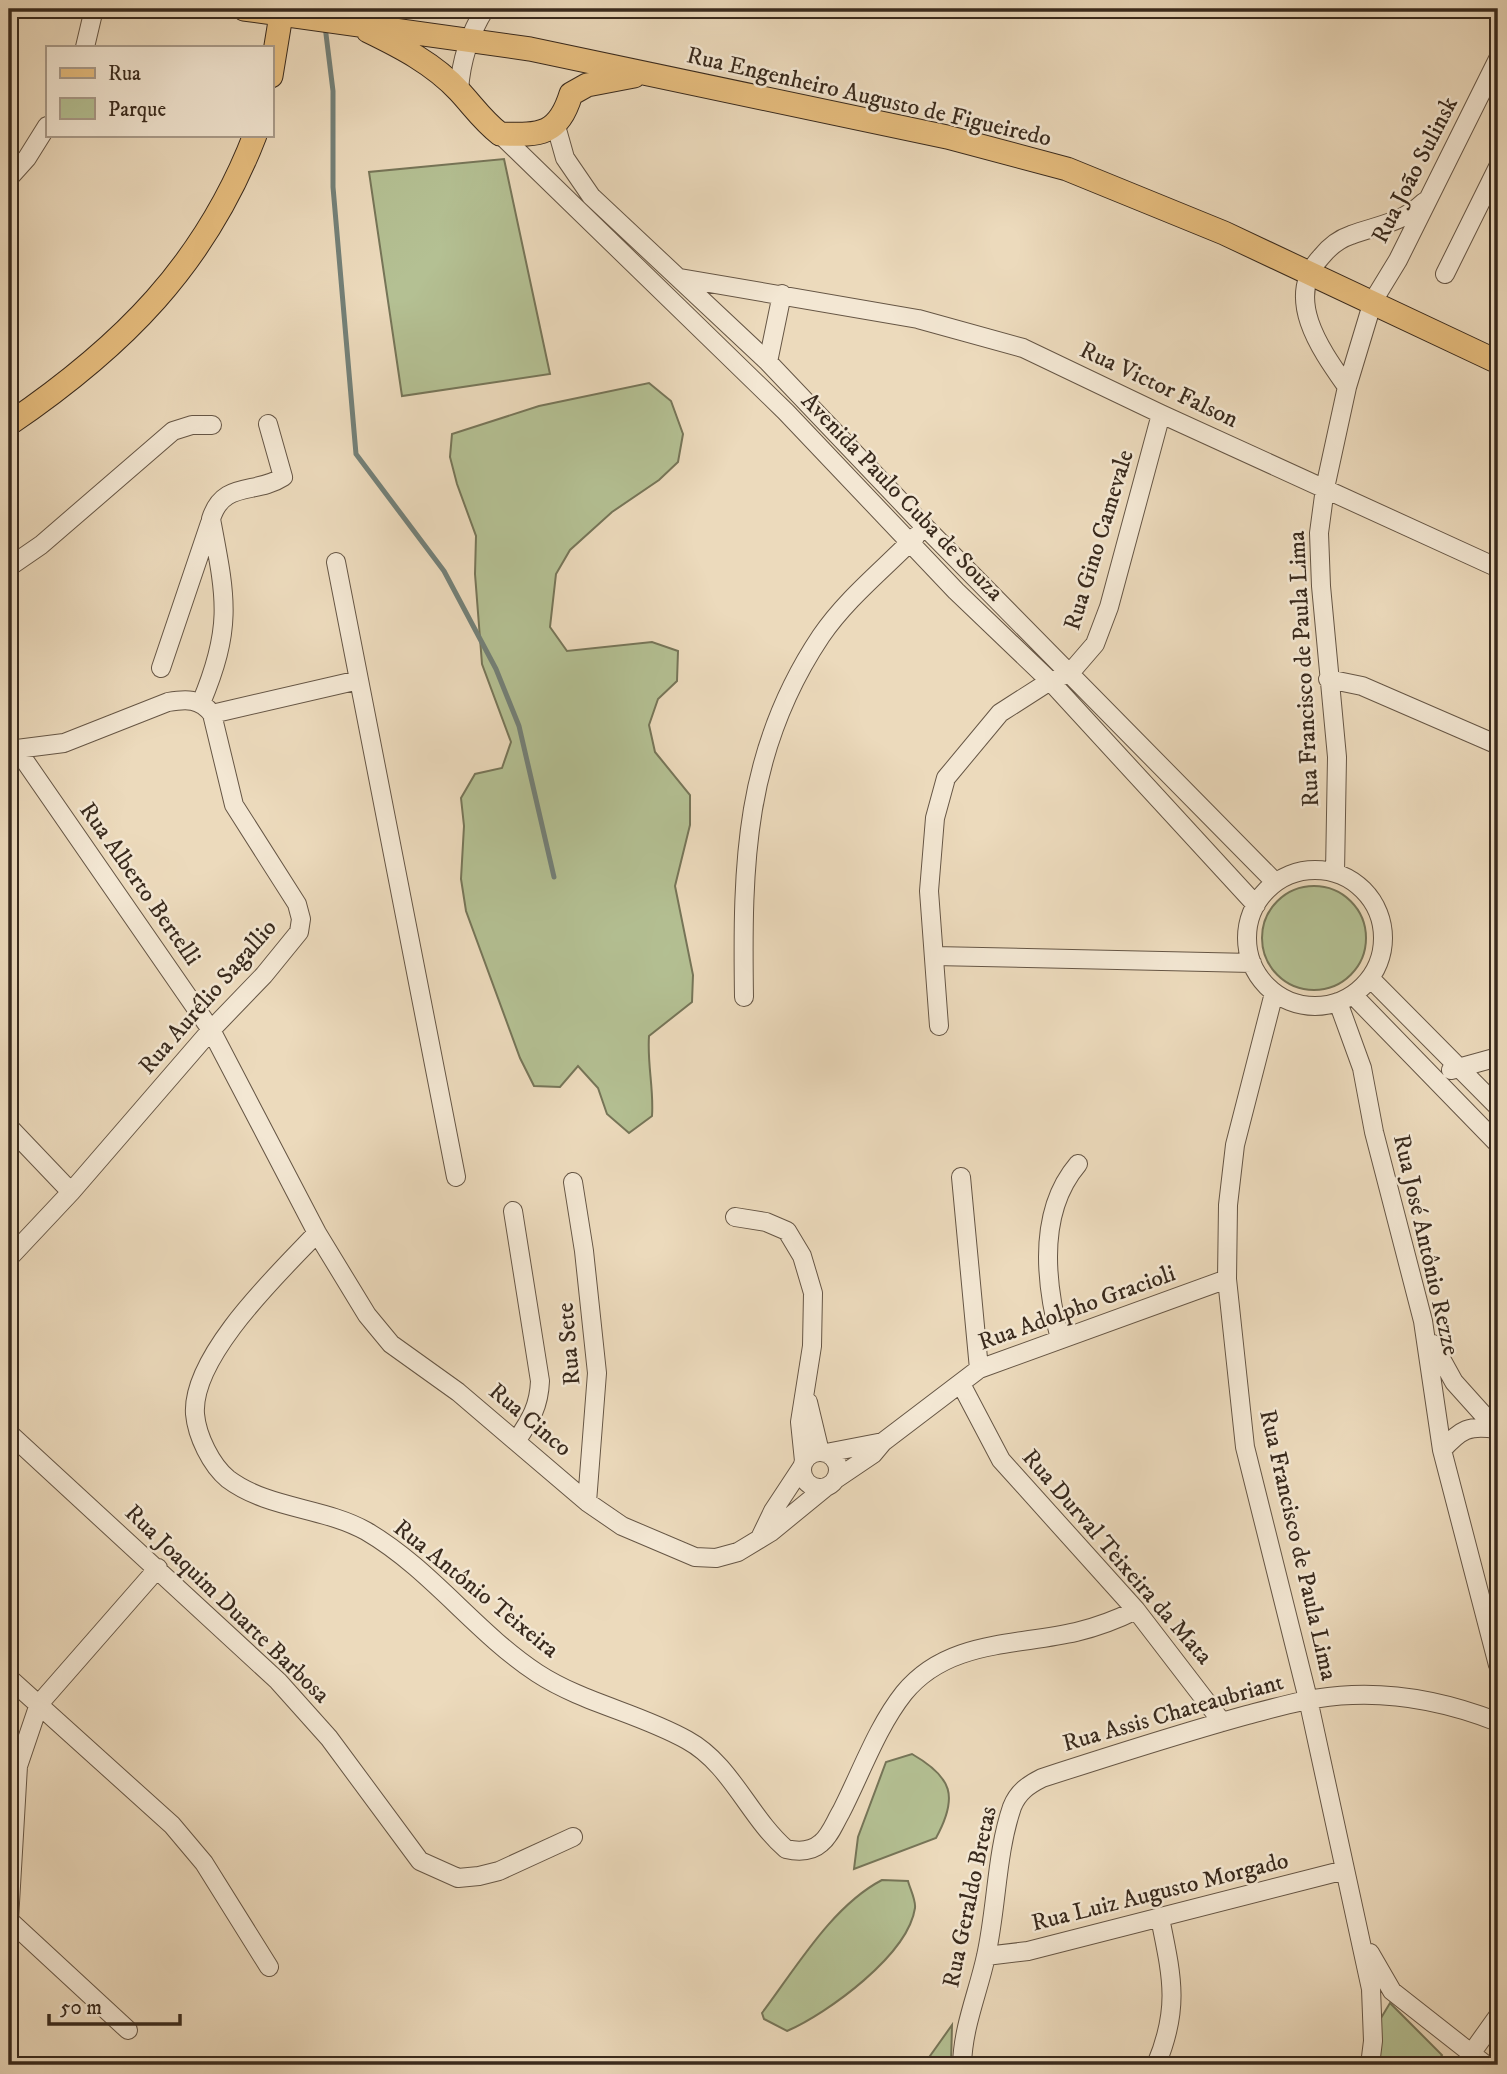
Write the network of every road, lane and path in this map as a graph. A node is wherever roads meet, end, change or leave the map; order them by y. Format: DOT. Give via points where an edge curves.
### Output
graph roads {
  1 [pos="94,9"];
  2 [pos="244,9"];
  3 [pos="485,9"];
  4 [pos="280,12"];
  5 [pos="386,18"];
  6 [pos="354,26"];
  7 [pos="470,38"];
  8 [pos="85,46"];
  9 [pos="557,54"];
  10 [pos="1498,59"];
  11 [pos="273,62"];
  12 [pos="651,74"];
  13 [pos="459,90"];
  14 [pos="571,94"];
  15 [pos="556,126"];
  16 [pos="46,128"];
  17 [pos="500,134"];
  18 [pos="254,136"];
  19 [pos="1498,167"];
  20 [pos="9,178"];
  21 [pos="1430,196"];
  22 [pos="1381,225"];
  23 [pos="1398,260"];
  24 [pos="1308,271"];
  25 [pos="1445,274"];
  26 [pos="680,278"];
  27 [pos="782,294"];
  28 [pos="1373,301"];
  29 [pos="768,362"];
  30 [pos="1498,362"];
  31 [pos="1347,387"];
  32 [pos="1161,414"];
  33 [pos="9,424"];
  34 [pos="268,424"];
  35 [pos="212,425"];
  36 [pos="1325,488"];
  37 [pos="211,519"];
  38 [pos="925,527"];
  39 [pos="909,543"];
  40 [pos="335,562"];
  41 [pos="9,567"];
  42 [pos="1498,568"];
  43 [pos="161,668"];
  44 [pos="1070,673"];
  45 [pos="1328,679"];
  46 [pos="359,680"];
  47 [pos="1050,681"];
  48 [pos="206,708"];
  49 [pos="1498,745"];
  50 [pos="13,751"];
  51 [pos="1335,873"];
  52 [pos="1275,882"];
  53 [pos="1256,905"];
  54 [pos="934,956"];
  55 [pos="1252,963"];
  56 [pos="1370,978"];
  57 [pos="1274,993"];
  58 [pos="744,997"];
  59 [pos="1345,998"];
  60 [pos="939,1026"];
  61 [pos="211,1030"];
  62 [pos="1498,1057"];
  63 [pos="1460,1067"];
  64 [pos="1434,1077"];
  65 [pos="1498,1107"];
  66 [pos="9,1127"];
  67 [pos="1498,1143"];
  68 [pos="1078,1164"];
  69 [pos="456,1177"];
  70 [pos="961,1177"];
  71 [pos="573,1182"];
  72 [pos="71,1192"];
  73 [pos="513,1211"];
  74 [pos="736,1217"];
  75 [pos="317,1233"];
  76 [pos="9,1258"];
  77 [pos="1227,1279"];
  78 [pos="1423,1321"];
  79 [pos="1060,1339"];
  80 [pos="979,1369"];
  81 [pos="961,1384"];
  82 [pos="1497,1430"];
  83 [pos="9,1433"];
  84 [pos="517,1440"];
  85 [pos="883,1442"];
  86 [pos="1442,1450"];
  87 [pos="813,1459"];
  88 [pos="831,1483"];
  89 [pos="587,1502"];
  90 [pos="760,1538"];
  91 [pos="158,1568"];
  92 [pos="1136,1611"];
  93 [pos="1498,1665"];
  94 [pos="9,1678"];
  95 [pos="1308,1699"];
  96 [pos="39,1704"];
  97 [pos="1222,1722"];
  98 [pos="1498,1722"];
  99 [pos="1028,1785"];
  100 [pos="573,1837"];
  101 [pos="1345,1870"];
  102 [pos="1160,1918"];
  103 [pos="9,1920"];
  104 [pos="1358,1926"];
  105 [pos="986,1956"];
  106 [pos="269,1967"];
  107 [pos="1498,2016"];
  108 [pos="128,2030"];
  109 [pos="1467,2060"];
  110 [pos="962,2065"];
  111 [pos="1156,2065"];
  112 [pos="1370,2065"];
  113 [pos="1486,2065"];
  1 -- 8 [label="street"];
  2 -- 4 [label="main road, Rua Engenheiro Augusto de Figueiredo"];
  3 -- 7 [label="street"];
  4 -- 6 [label="main road, Rua Engenheiro Augusto de Figueiredo"];
  4 -- 11 [label="main road"];
  5 -- 6 [label="main road, Rua Engenheiro Augusto de Figueiredo"];
  5 -- 7 [label="main road, Rua Engenheiro Augusto de Figueiredo"];
  6 -- 13 [label="main road, Rua Engenheiro Augusto de Figueiredo" via="424,61"];
  7 -- 9 [label="main road, Rua Engenheiro Augusto de Figueiredo"];
  7 -- 13 [label="street"];
  9 -- 12 [label="main road, Rua Engenheiro Augusto de Figueiredo"];
  9 -- 14 [label="main road"];
  10 -- 21 [label="street, Rua João Sulinsk"];
  12 -- 14 [label="main road, Rua Engenheiro Augusto de Figueiredo" via="599,82"];
  12 -- 24 [label="main road, Rua Engenheiro Augusto de Figueiredo" via="947,137 1067,169"];
  13 -- 17 [label="main road, Rua Engenheiro Augusto de Figueiredo"];
  14 -- 15 [label="main road"];
  15 -- 17 [label="main road" via="535,135"];
  15 -- 26 [label="street, Avenida Paulo Cuba de Souza" via="565,158 591,196"];
  16 -- 20 [label="street"];
  17 -- 39 [label="street, Avenida Paulo Cuba de Souza" via="786,412"];
  18 -- 33 [label="main road" via="214,223 161,296 97,359"];
  19 -- 25 [label="street"];
  21 -- 22 [label="street" via="1407,217"];
  21 -- 23 [label="street, Rua João Sulinsk"];
  22 -- 23 [label="street"];
  22 -- 24 [label="street" via="1331,246"];
  23 -- 28 [label="street, Rua João Sulinsk"];
  24 -- 28 [label="main road, Rua Engenheiro Augusto de Figueiredo"];
  24 -- 31 [label="street" via="1308,318 1323,353"];
  26 -- 27 [label="street, Rua Victor Falson"];
  26 -- 29 [label="street, Avenida Paulo Cuba de Souza"];
  27 -- 29 [label="street"];
  27 -- 32 [label="street, Rua Victor Falson" via="918,319 1023,348"];
  28 -- 30 [label="main road, Rua Engenheiro Augusto de Figueiredo"];
  28 -- 31 [label="street, Rua Francisco de Paula Lima"];
  29 -- 38 [label="street, Avenida Paulo Cuba de Souza"];
  31 -- 36 [label="street, Rua Francisco de Paula Lima"];
  32 -- 36 [label="street, Rua Victor Falson"];
  32 -- 44 [label="street, Rua Gino Camevale" via="1109,607 1095,644"];
  34 -- 37 [label="street" via="283,477 226,494"];
  35 -- 41 [label="street" via="173,431"];
  36 -- 42 [label="street, Rua Victor Falson"];
  36 -- 45 [label="street, Rua Francisco de Paula Lima" via="1319,534"];
  37 -- 43 [label="street"];
  37 -- 48 [label="street" via="225,624"];
  38 -- 39 [label="street"];
  38 -- 44 [label="street, Avenida Paulo Cuba de Souza"];
  39 -- 47 [label="street, Avenida Paulo Cuba de Souza"];
  39 -- 58 [label="street" via="821,635 765,747 744,873"];
  40 -- 46 [label="street"];
  44 -- 47 [label="street"];
  44 -- 52 [label="street, Avenida Paulo Cuba de Souza"];
  45 -- 49 [label="street" via="1362,686"];
  45 -- 51 [label="street, Rua Francisco de Paula Lima" via="1336,757"];
  46 -- 48 [label="street"];
  46 -- 69 [label="street"];
  47 -- 53 [label="street, Avenida Paulo Cuba de Souza"];
  47 -- 54 [label="street" via="1000,713 946,778 934,818 929,891"];
  48 -- 50 [label="street" via="195,700 168,702 64,743"];
  48 -- 61 [label="street, Rua Aurélio Sagallio" via="237,814 287,887 301,919 299,932"];
  50 -- 61 [label="street, Rua Alberto Bertelli"];
  51 -- 52 [label="street" via="1299,872"];
  51 -- 56 [label="street" via="1370,897 1380,916 1380,959"];
  52 -- 53 [label="street"];
  53 -- 55 [label="street" via="1248,924"];
  54 -- 55 [label="street"];
  54 -- 60 [label="street"];
  55 -- 57 [label="street"];
  56 -- 59 [label="street"];
  56 -- 63 [label="street"];
  57 -- 59 [label="street" via="1294,1003 1316,1006"];
  57 -- 77 [label="street, Rua Francisco de Paula Lima" via="1235,1145"];
  59 -- 64 [label="street"];
  59 -- 78 [label="street, Rua José Antônio Rezze"];
  61 -- 72 [label="street, Rua Aurélio Sagallio"];
  61 -- 75 [label="street, Rua Alberto Bertelli"];
  62 -- 63 [label="street"];
  63 -- 64 [label="street"];
  63 -- 65 [label="street"];
  64 -- 67 [label="street"];
  66 -- 72 [label="street"];
  68 -- 79 [label="street" via="1054,1202 1049,1238 1049,1284"];
  70 -- 80 [label="street"];
  71 -- 89 [label="street, Rua Sete" via="597,1373"];
  72 -- 76 [label="street, Rua Aurélio Sagallio"];
  73 -- 84 [label="street" via="540,1381 534,1416"];
  74 -- 87 [label="street" via="787,1231 802,1256 813,1293 813,1346 805,1388"];
  75 -- 84 [label="street, Rua Cinco" via="367,1315 391,1344"];
  75 -- 92 [label="street, Rua Antônio Teixeira" via="250,1304 218,1348 199,1388 195,1413 214,1465 247,1491 330,1515 365,1531 415,1564 536,1672 565,1689 687,1740 725,1773 786,1849 806,1851 825,1841 882,1730 923,1673 988,1644 1073,1633"];
  77 -- 79 [label="street, Rua Adolpho Gracioli"];
  77 -- 95 [label="street, Rua Francisco de Paula Lima" via="1245,1447"];
  78 -- 82 [label="street" via="1448,1374"];
  78 -- 86 [label="street, Rua José Antônio Rezze"];
  79 -- 80 [label="street, Rua Adolpho Gracioli"];
  80 -- 81 [label="street, Rua Adolpho Gracioli"];
  81 -- 85 [label="street, Rua Adolpho Gracioli"];
  81 -- 92 [label="street, Rua Durval Teixeira da Mata" via="1001,1460"];
  82 -- 86 [label="street" via="1474,1426"];
  83 -- 91 [label="street, Rua Joaquim Duarte Barbosa"];
  84 -- 89 [label="street, Rua Cinco"];
  85 -- 87 [label="street, Rua Adolpho Gracioli"];
  85 -- 88 [label="street, Rua Adolpho Gracioli"];
  86 -- 93 [label="street, Rua José Antônio Rezze"];
  87 -- 88 [label="street" via="835,1460 838,1467"];
  87 -- 88 [label="street" via="809,1484"];
  87 -- 90 [label="street" via="773,1511"];
  88 -- 90 [label="street, Rua Cinco"];
  89 -- 90 [label="street, Rua Cinco" via="622,1526 695,1557 738,1552"];
  91 -- 96 [label="street"];
  91 -- 100 [label="street, Rua Joaquim Duarte Barbosa" via="278,1681 329,1738 420,1861 458,1878 479,1876"];
  92 -- 97 [label="street, Rua Durval Teixeira da Mata"];
  94 -- 96 [label="street"];
  95 -- 97 [label="street, Rua Assis Chateaubriant"];
  95 -- 98 [label="street, Rua Assis Chateaubriant" via="1400,1697 1458,1707"];
  95 -- 101 [label="street, Rua Francisco de Paula Lima"];
  96 -- 103 [label="street" via="18,1766"];
  96 -- 106 [label="street" via="172,1825 204,1863"];
  97 -- 99 [label="street, Rua Assis Chateaubriant"];
  99 -- 105 [label="street, Rua Geraldo Bretas" via="1013,1806"];
  101 -- 102 [label="street, Rua Luiz Augusto Morgado"];
  101 -- 104 [label="street, Rua Francisco de Paula Lima"];
  102 -- 105 [label="street, Rua Luiz Augusto Morgado" via="1028,1951"];
  102 -- 111 [label="street" via="1173,2014"];
  103 -- 108 [label="street"];
  104 -- 109 [label="street" via="1392,1992"];
  104 -- 112 [label="street, Rua Francisco de Paula Lima" via="1371,1989"];
  105 -- 110 [label="street, Rua Geraldo Bretas" via="965,2027"];
  107 -- 109 [label="street"];
  109 -- 113 [label="street"];
}
